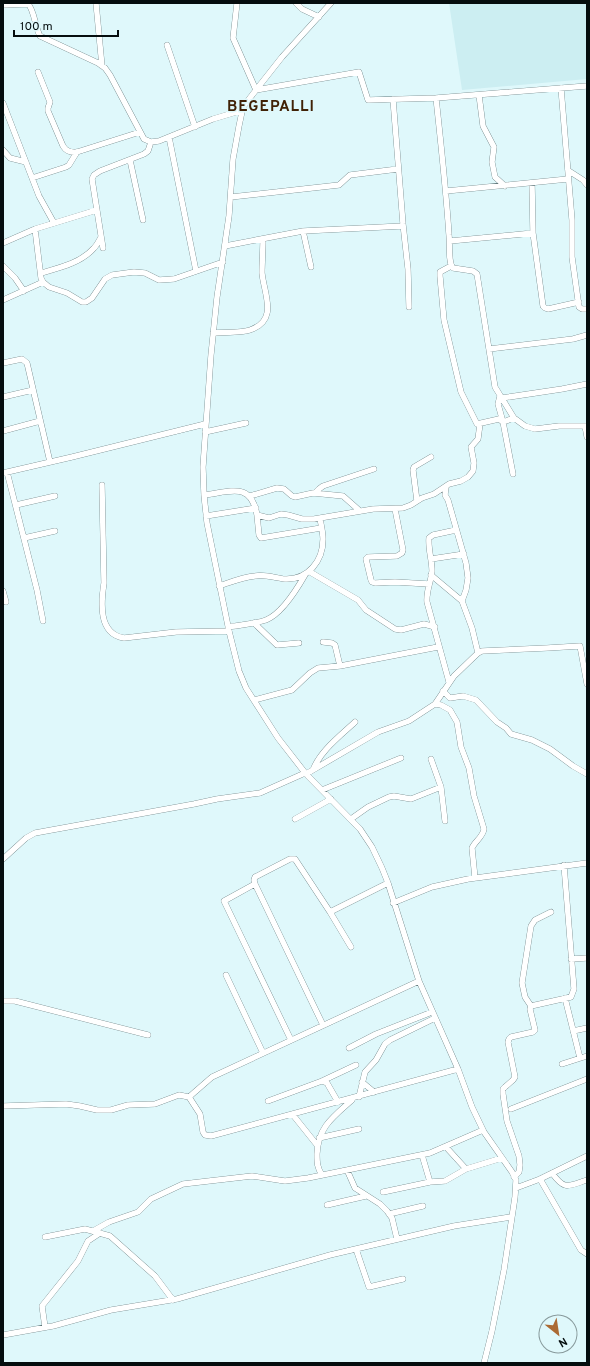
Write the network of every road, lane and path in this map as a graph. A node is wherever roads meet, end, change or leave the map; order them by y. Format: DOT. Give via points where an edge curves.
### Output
graph roads {
  1 [pos="96,3"];
  2 [pos="237,3"];
  3 [pos="296,3"];
  4 [pos="331,3"];
  5 [pos="32,4"];
  6 [pos="3,5"];
  7 [pos="319,17"];
  8 [pos="167,45"];
  9 [pos="102,66"];
  10 [pos="38,72"];
  11 [pos="587,86"];
  12 [pos="560,88"];
  13 [pos="256,90"];
  14 [pos="480,95"];
  15 [pos="436,98"];
  16 [pos="393,100"];
  17 [pos="3,103"];
  18 [pos="243,110"];
  19 [pos="195,126"];
  20 [pos="140,132"];
  21 [pos="169,137"];
  22 [pos="151,142"];
  23 [pos="3,150"];
  24 [pos="77,152"];
  25 [pos="8,156"];
  26 [pos="3,160"];
  27 [pos="130,160"];
  28 [pos="26,162"];
  29 [pos="398,169"];
  30 [pos="569,171"];
  31 [pos="32,178"];
  32 [pos="568,179"];
  33 [pos="532,183"];
  34 [pos="587,185"];
  35 [pos="505,186"];
  36 [pos="446,191"];
  37 [pos="231,197"];
  38 [pos="97,210"];
  39 [pos="143,220"];
  40 [pos="54,223"];
  41 [pos="403,226"];
  42 [pos="34,229"];
  43 [pos="303,231"];
  44 [pos="533,233"];
  45 [pos="101,237"];
  46 [pos="263,239"];
  47 [pos="450,241"];
  48 [pos="3,243"];
  49 [pos="225,246"];
  50 [pos="103,248"];
  51 [pos="223,262"];
  52 [pos="3,266"];
  53 [pos="451,266"];
  54 [pos="311,267"];
  55 [pos="196,271"];
  56 [pos="41,273"];
  57 [pos="43,282"];
  58 [pos="24,290"];
  59 [pos="3,300"];
  60 [pos="578,302"];
  61 [pos="409,307"];
  62 [pos="587,309"];
  63 [pos="213,333"];
  64 [pos="587,335"];
  65 [pos="489,349"];
  66 [pos="3,363"];
  67 [pos="587,384"];
  68 [pos="33,390"];
  69 [pos="501,396"];
  70 [pos="3,397"];
  71 [pos="514,418"];
  72 [pos="40,421"];
  73 [pos="246,422"];
  74 [pos="503,422"];
  75 [pos="205,424"];
  76 [pos="480,424"];
  77 [pos="586,426"];
  78 [pos="3,431"];
  79 [pos="205,432"];
  80 [pos="587,438"];
  81 [pos="431,457"];
  82 [pos="50,462"];
  83 [pos="374,469"];
  84 [pos="5,472"];
  85 [pos="513,474"];
  86 [pos="102,485"];
  87 [pos="446,488"];
  88 [pos="315,493"];
  89 [pos="204,495"];
  90 [pos="55,496"];
  91 [pos="250,496"];
  92 [pos="417,501"];
  93 [pos="16,505"];
  94 [pos="256,508"];
  95 [pos="395,509"];
  96 [pos="360,511"];
  97 [pos="258,515"];
  98 [pos="206,516"];
  99 [pos="320,518"];
  100 [pos="321,528"];
  101 [pos="456,530"];
  102 [pos="55,531"];
  103 [pos="24,538"];
  104 [pos="464,554"];
  105 [pos="432,560"];
  106 [pos="307,573"];
  107 [pos="431,575"];
  108 [pos="429,584"];
  109 [pos="219,586"];
  110 [pos="3,591"];
  111 [pos="462,601"];
  112 [pos="6,602"];
  113 [pos="43,621"];
  114 [pos="254,622"];
  115 [pos="435,628"];
  116 [pos="229,629"];
  117 [pos="323,642"];
  118 [pos="299,643"];
  119 [pos="438,647"];
  120 [pos="587,652"];
  121 [pos="478,653"];
  122 [pos="581,656"];
  123 [pos="340,666"];
  124 [pos="449,682"];
  125 [pos="587,684"];
  126 [pos="443,691"];
  127 [pos="450,698"];
  128 [pos="254,700"];
  129 [pos="435,704"];
  130 [pos="450,710"];
  131 [pos="355,722"];
  132 [pos="401,758"];
  133 [pos="431,759"];
  134 [pos="313,770"];
  135 [pos="306,774"];
  136 [pos="587,774"];
  137 [pos="441,787"];
  138 [pos="322,790"];
  139 [pos="331,799"];
  140 [pos="295,819"];
  141 [pos="351,819"];
  142 [pos="445,821"];
  143 [pos="3,859"];
  144 [pos="587,863"];
  145 [pos="564,865"];
  146 [pos="475,878"];
  147 [pos="388,883"];
  148 [pos="255,884"];
  149 [pos="393,903"];
  150 [pos="330,912"];
  151 [pos="551,912"];
  152 [pos="351,947"];
  153 [pos="587,958"];
  154 [pos="571,959"];
  155 [pos="226,975"];
  156 [pos="419,981"];
  157 [pos="565,998"];
  158 [pos="3,1001"];
  159 [pos="531,1006"];
  160 [pos="432,1012"];
  161 [pos="435,1018"];
  162 [pos="322,1026"];
  163 [pos="587,1028"];
  164 [pos="573,1031"];
  165 [pos="148,1034"];
  166 [pos="291,1040"];
  167 [pos="348,1048"];
  168 [pos="263,1053"];
  169 [pos="587,1056"];
  170 [pos="580,1058"];
  171 [pos="562,1064"];
  172 [pos="356,1065"];
  173 [pos="458,1069"];
  174 [pos="587,1079"];
  175 [pos="322,1081"];
  176 [pos="362,1082"];
  177 [pos="374,1092"];
  178 [pos="189,1097"];
  179 [pos="356,1097"];
  180 [pos="268,1101"];
  181 [pos="338,1102"];
  182 [pos="3,1106"];
  183 [pos="511,1109"];
  184 [pos="293,1115"];
  185 [pos="359,1129"];
  186 [pos="483,1130"];
  187 [pos="319,1138"];
  188 [pos="317,1145"];
  189 [pos="446,1147"];
  190 [pos="422,1155"];
  191 [pos="587,1156"];
  192 [pos="502,1158"];
  193 [pos="316,1166"];
  194 [pos="466,1169"];
  195 [pos="347,1170"];
  196 [pos="552,1173"];
  197 [pos="322,1175"];
  198 [pos="514,1176"];
  199 [pos="308,1178"];
  200 [pos="540,1179"];
  201 [pos="587,1180"];
  202 [pos="430,1182"];
  203 [pos="516,1188"];
  204 [pos="383,1192"];
  205 [pos="366,1196"];
  206 [pos="327,1205"];
  207 [pos="423,1206"];
  208 [pos="389,1214"];
  209 [pos="511,1216"];
  210 [pos="94,1231"];
  211 [pos="100,1233"];
  212 [pos="45,1237"];
  213 [pos="397,1239"];
  214 [pos="356,1249"];
  215 [pos="587,1254"];
  216 [pos="403,1279"];
  217 [pos="172,1300"];
  218 [pos="45,1327"];
  219 [pos="3,1335"];
  220 [pos="484,1363"];
  1 -- 9 [label="street"];
  2 -- 13 [label="street" via="233,38"];
  3 -- 7 [label="street" via="302,9"];
  4 -- 7 [label="street"];
  5 -- 6 [label="street"];
  5 -- 9 [label="street" via="40,36"];
  7 -- 13 [label="street"];
  8 -- 19 [label="street"];
  9 -- 20 [label="street" via="110,75"];
  10 -- 24 [label="street" via="50,102 48,111 63,146 66,150"];
  11 -- 12 [label="street"];
  12 -- 14 [label="street"];
  12 -- 30 [label="street"];
  13 -- 16 [label="street" via="360,72 368,100"];
  13 -- 18 [label="street"];
  14 -- 15 [label="street"];
  14 -- 35 [label="street" via="483,126 494,147 492,162 495,176"];
  15 -- 16 [label="street"];
  15 -- 36 [label="street"];
  16 -- 29 [label="street"];
  17 -- 28 [label="street"];
  18 -- 19 [label="street"];
  18 -- 37 [label="street" via="234,158"];
  19 -- 21 [label="street"];
  20 -- 22 [label="street" via="144,139"];
  20 -- 24 [label="street"];
  21 -- 22 [label="street"];
  21 -- 55 [label="street"];
  22 -- 27 [label="street" via="148,151"];
  23 -- 25 [label="street"];
  24 -- 31 [label="street" via="66,168"];
  25 -- 26 [label="street"];
  25 -- 28 [label="street"];
  27 -- 38 [label="street" via="94,175 92,179"];
  27 -- 39 [label="street"];
  28 -- 31 [label="street"];
  29 -- 37 [label="street" via="350,175 339,185"];
  29 -- 41 [label="street"];
  30 -- 32 [label="street"];
  30 -- 34 [label="street"];
  31 -- 40 [label="street"];
  32 -- 33 [label="street"];
  32 -- 60 [label="street" via="572,257"];
  33 -- 35 [label="street"];
  33 -- 44 [label="street"];
  35 -- 36 [label="street"];
  36 -- 47 [label="street"];
  37 -- 49 [label="street"];
  38 -- 40 [label="street"];
  38 -- 45 [label="street"];
  40 -- 42 [label="street"];
  41 -- 43 [label="street"];
  41 -- 61 [label="street"];
  42 -- 48 [label="street"];
  42 -- 56 [label="street"];
  43 -- 46 [label="street"];
  43 -- 54 [label="street"];
  44 -- 47 [label="street"];
  44 -- 60 [label="street" via="543,306 548,309"];
  45 -- 50 [label="street"];
  45 -- 56 [label="street" via="95,248 84,256 67,265"];
  46 -- 49 [label="street"];
  46 -- 63 [label="street" via="262,274 269,310 265,319 250,330"];
  47 -- 53 [label="street"];
  49 -- 51 [label="street"];
  51 -- 55 [label="street"];
  51 -- 63 [label="street"];
  52 -- 58 [label="street"];
  53 -- 65 [label="street" via="477,274"];
  53 -- 76 [label="street" via="440,272 444,320 462,395 476,423"];
  55 -- 57 [label="street" via="165,281 145,273 112,275 105,279 92,298 86,302 49,287"];
  56 -- 57 [label="street"];
  57 -- 58 [label="street"];
  58 -- 59 [label="street"];
  60 -- 62 [label="street" via="581,308"];
  63 -- 75 [label="street"];
  64 -- 65 [label="street"];
  65 -- 69 [label="street" via="495,387"];
  66 -- 68 [label="street" via="18,359 25,361"];
  67 -- 69 [label="street"];
  68 -- 70 [label="street"];
  68 -- 72 [label="street"];
  69 -- 71 [label="street"];
  69 -- 74 [label="street" via="498,404"];
  71 -- 74 [label="street"];
  71 -- 77 [label="street" via="535,429"];
  72 -- 78 [label="street"];
  72 -- 82 [label="street"];
  73 -- 79 [label="street"];
  74 -- 76 [label="street" via="499,420"];
  74 -- 85 [label="street"];
  75 -- 79 [label="street"];
  75 -- 82 [label="street"];
  76 -- 87 [label="street" via="478,439 471,447 473,471 468,477 449,484"];
  77 -- 80 [label="street"];
  79 -- 89 [label="street"];
  81 -- 92 [label="street" via="412,470"];
  82 -- 84 [label="street"];
  83 -- 88 [label="street" via="323,486"];
  84 -- 93 [label="street"];
  86 -- 116 [label="street" via="102,616 113,634 124,638"];
  87 -- 92 [label="street"];
  87 -- 101 [label="street" via="445,495"];
  88 -- 91 [label="street" via="295,497 284,489 277,488"];
  88 -- 96 [label="street" via="343,496"];
  89 -- 91 [label="street" via="239,491"];
  89 -- 98 [label="street"];
  90 -- 93 [label="street"];
  91 -- 94 [label="street"];
  92 -- 95 [label="street"];
  93 -- 103 [label="street"];
  94 -- 97 [label="street"];
  94 -- 98 [label="street"];
  95 -- 96 [label="street"];
  95 -- 108 [label="street" via="402,553 397,556 368,557 366,559 371,580 375,583"];
  96 -- 99 [label="street"];
  97 -- 99 [label="street" via="269,518 288,514 302,519"];
  97 -- 100 [label="street" via="261,538"];
  98 -- 109 [label="street"];
  99 -- 100 [label="street"];
  100 -- 106 [label="street" via="323,540 317,564"];
  101 -- 104 [label="street"];
  101 -- 105 [label="street" via="430,536 428,544"];
  102 -- 103 [label="street"];
  103 -- 113 [label="street"];
  104 -- 105 [label="street"];
  104 -- 111 [label="street" via="468,578"];
  105 -- 107 [label="street"];
  106 -- 109 [label="street" via="298,578 286,579 254,576"];
  106 -- 114 [label="street" via="274,615 266,620"];
  106 -- 115 [label="street" via="358,600 364,608 394,629 401,630 424,624"];
  107 -- 108 [label="street"];
  107 -- 111 [label="street"];
  108 -- 115 [label="street" via="427,602"];
  109 -- 116 [label="street"];
  110 -- 112 [label="street"];
  111 -- 121 [label="street"];
  114 -- 116 [label="street"];
  114 -- 118 [label="street" via="277,645"];
  115 -- 119 [label="street"];
  116 -- 128 [label="street" via="239,672"];
  117 -- 123 [label="street" via="335,645"];
  119 -- 123 [label="street"];
  119 -- 124 [label="street"];
  120 -- 122 [label="street"];
  121 -- 122 [label="street" via="490,650 580,646"];
  121 -- 124 [label="street"];
  122 -- 125 [label="street"];
  123 -- 128 [label="street" via="318,668 292,690"];
  124 -- 126 [label="street"];
  126 -- 127 [label="street"];
  126 -- 129 [label="street"];
  127 -- 130 [label="street"];
  127 -- 136 [label="street" via="463,696 476,700 511,734 550,749"];
  128 -- 135 [label="street" via="278,738"];
  129 -- 130 [label="street"];
  129 -- 134 [label="street" via="409,721 378,732"];
  130 -- 146 [label="street" via="457,722 461,747 469,768 484,829 484,833 472,848"];
  131 -- 134 [label="street" via="317,761"];
  132 -- 138 [label="street"];
  133 -- 137 [label="street"];
  134 -- 135 [label="street"];
  135 -- 138 [label="street"];
  135 -- 143 [label="street" via="260,794 216,799 35,833"];
  137 -- 141 [label="street" via="411,799 389,797"];
  137 -- 142 [label="street"];
  138 -- 139 [label="street"];
  139 -- 140 [label="street"];
  139 -- 141 [label="street"];
  141 -- 147 [label="street" via="372,847"];
  144 -- 145 [label="street"];
  145 -- 146 [label="street"];
  145 -- 154 [label="street"];
  146 -- 149 [label="street" via="432,887"];
  147 -- 149 [label="street"];
  147 -- 150 [label="street"];
  148 -- 150 [label="street" via="254,877 293,858"];
  148 -- 162 [label="street"];
  148 -- 166 [label="street" via="224,901"];
  149 -- 156 [label="street"];
  150 -- 152 [label="street"];
  151 -- 159 [label="street" via="535,920 530,926 522,983 525,997"];
  153 -- 154 [label="street"];
  154 -- 157 [label="street" via="574,989 571,996"];
  155 -- 168 [label="street"];
  156 -- 160 [label="street"];
  156 -- 162 [label="street"];
  157 -- 159 [label="street"];
  157 -- 164 [label="street"];
  158 -- 165 [label="street" via="15,1001"];
  159 -- 198 [label="street" via="535,1030 509,1039 515,1077 503,1089 507,1121 519,1156 519,1172"];
  160 -- 161 [label="street"];
  160 -- 167 [label="street"];
  161 -- 173 [label="street"];
  161 -- 176 [label="street" via="385,1044 365,1072"];
  162 -- 166 [label="street"];
  163 -- 164 [label="street"];
  164 -- 170 [label="street"];
  166 -- 168 [label="street"];
  168 -- 178 [label="street" via="212,1076"];
  169 -- 170 [label="street"];
  170 -- 171 [label="street"];
  172 -- 175 [label="street"];
  173 -- 177 [label="street"];
  173 -- 186 [label="street"];
  174 -- 183 [label="street"];
  175 -- 180 [label="street"];
  175 -- 181 [label="street" via="327,1083"];
  176 -- 177 [label="street"];
  176 -- 179 [label="street" via="362,1089"];
  177 -- 179 [label="street"];
  178 -- 182 [label="street" via="179,1095 155,1104 128,1105 111,1110 87,1109 66,1104"];
  178 -- 184 [label="street" via="200,1114 203,1132 208,1136"];
  179 -- 181 [label="street"];
  179 -- 187 [label="street" via="332,1118"];
  181 -- 184 [label="street"];
  184 -- 188 [label="street"];
  185 -- 187 [label="street"];
  186 -- 189 [label="street"];
  186 -- 192 [label="street"];
  187 -- 188 [label="street"];
  188 -- 193 [label="street"];
  189 -- 190 [label="street"];
  189 -- 194 [label="street"];
  190 -- 195 [label="street"];
  190 -- 202 [label="street"];
  191 -- 196 [label="street"];
  192 -- 194 [label="street"];
  192 -- 198 [label="street"];
  193 -- 197 [label="street"];
  193 -- 199 [label="street"];
  194 -- 202 [label="street" via="445,1181"];
  195 -- 197 [label="street"];
  195 -- 205 [label="street" via="355,1188"];
  196 -- 200 [label="street"];
  196 -- 201 [label="street" via="559,1183 564,1185 570,1186"];
  197 -- 199 [label="street"];
  198 -- 203 [label="street"];
  199 -- 210 [label="street" via="285,1181 252,1176 183,1184 151,1199 138,1212 109,1222"];
  200 -- 203 [label="street"];
  200 -- 215 [label="street" via="581,1250"];
  202 -- 204 [label="street"];
  203 -- 209 [label="street"];
  205 -- 206 [label="street"];
  205 -- 208 [label="street" via="380,1204"];
  207 -- 208 [label="street"];
  208 -- 213 [label="street"];
  209 -- 213 [label="street"];
  209 -- 220 [label="street" via="504,1270"];
  210 -- 211 [label="street"];
  210 -- 212 [label="street" via="85,1229"];
  211 -- 217 [label="street" via="113,1238 155,1276"];
  211 -- 218 [label="street" via="88,1241 78,1261 43,1305"];
  213 -- 214 [label="street"];
  214 -- 216 [label="street" via="369,1287"];
  214 -- 217 [label="street"];
  217 -- 218 [label="street" via="111,1310"];
  218 -- 219 [label="street"];
}
